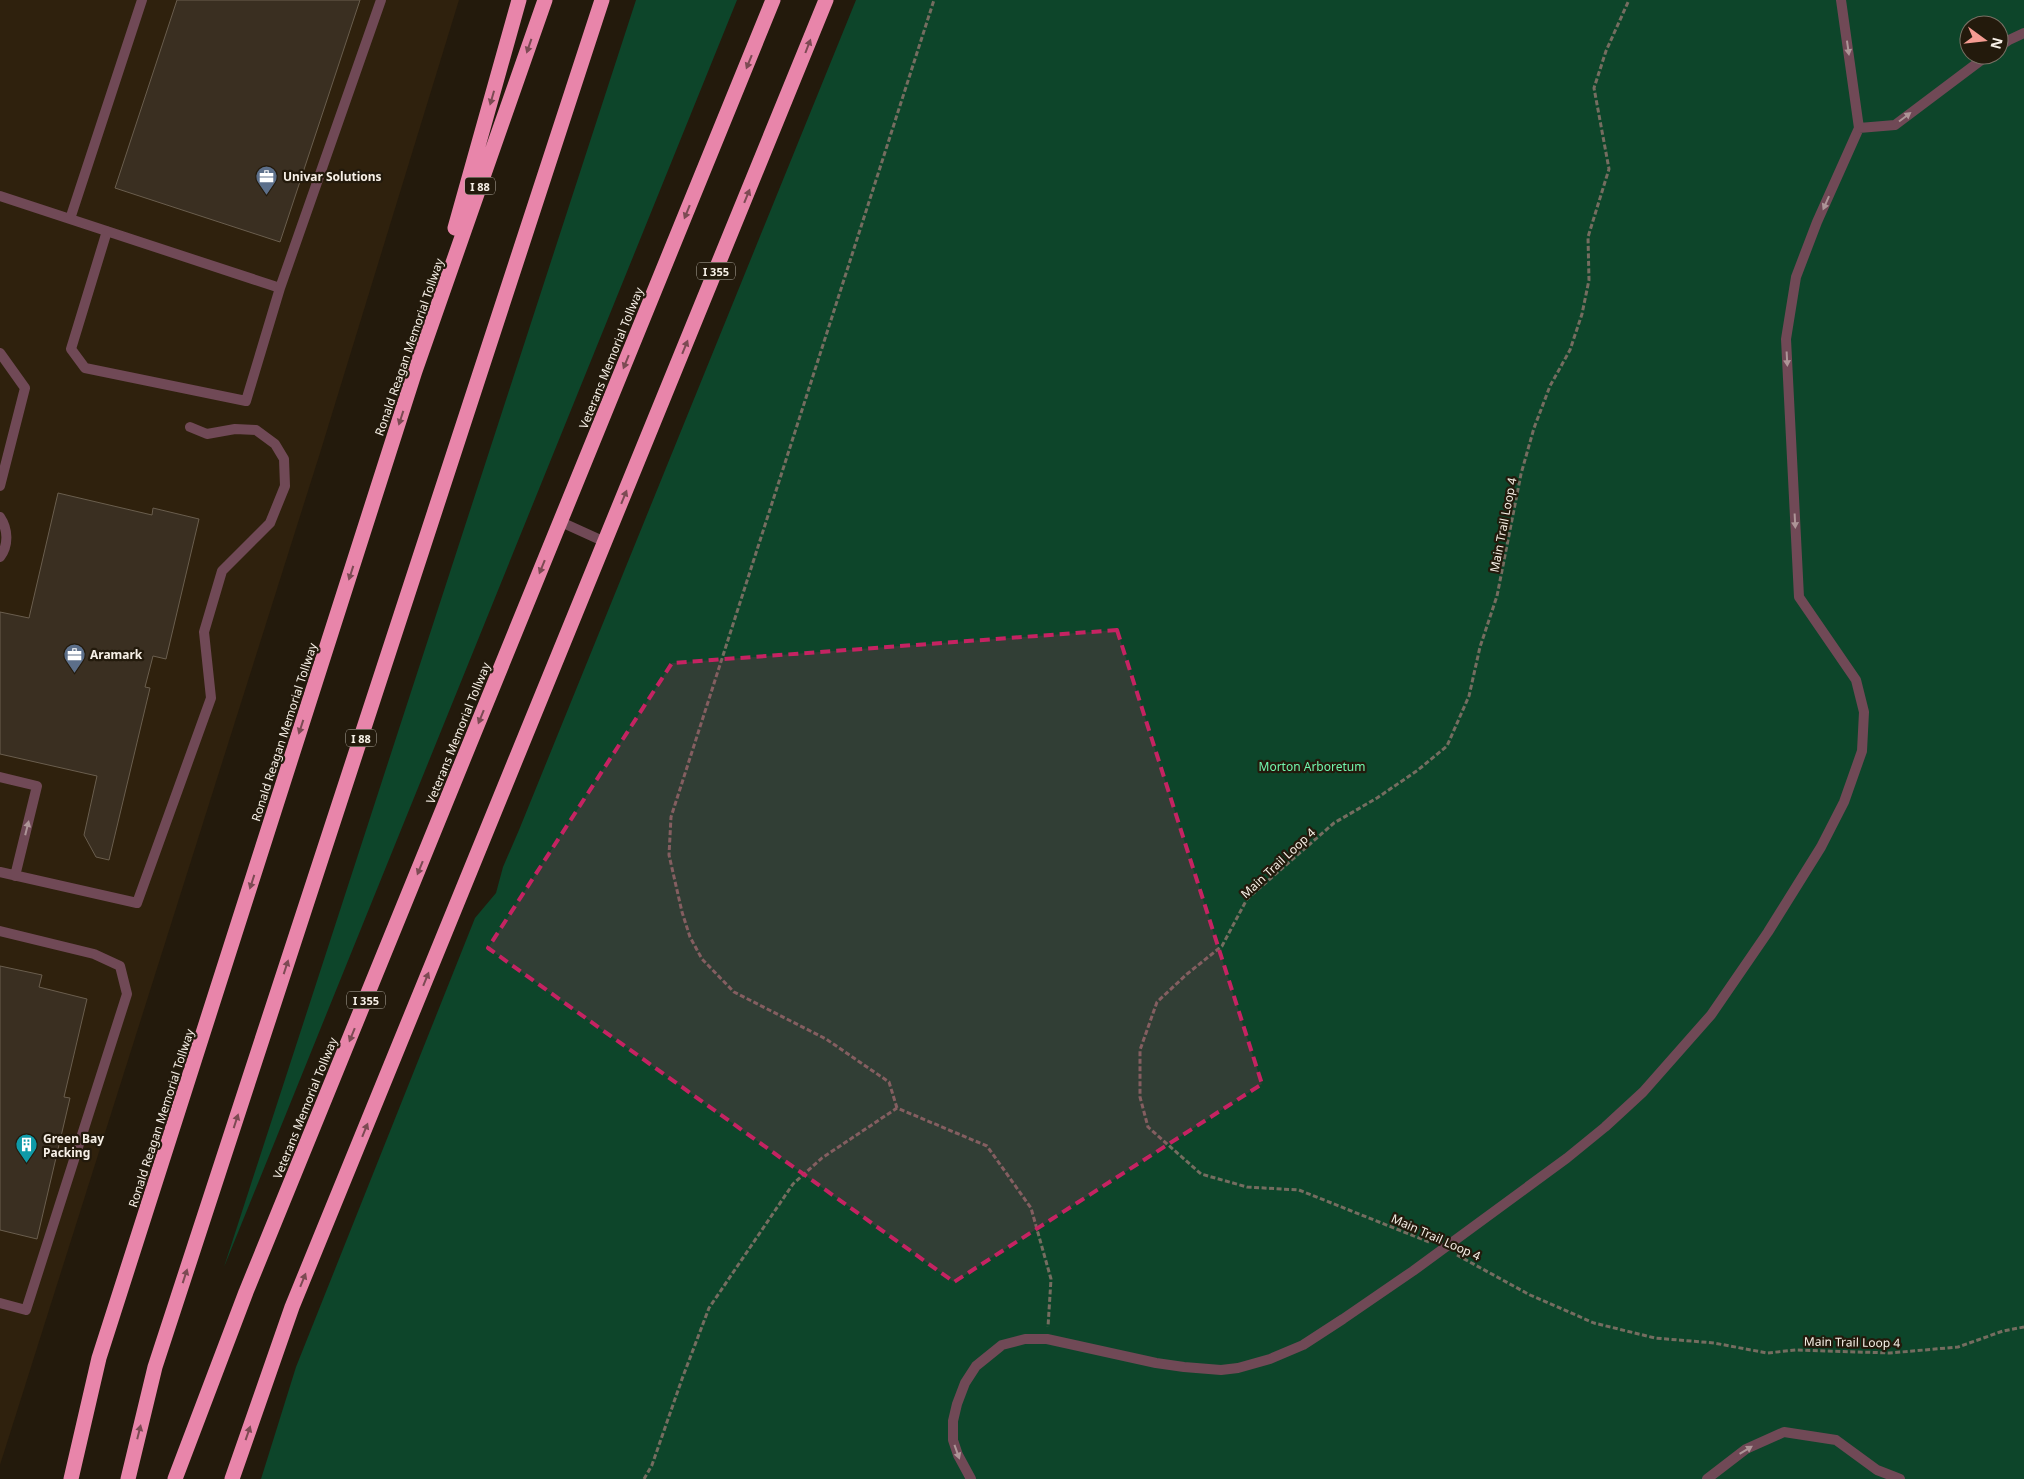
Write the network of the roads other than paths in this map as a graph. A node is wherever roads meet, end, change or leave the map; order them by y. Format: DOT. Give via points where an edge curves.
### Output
graph roads {
  1 [pos="142,0"];
  2 [pos="380,0"];
  3 [pos="519,0"];
  4 [pos="545,0"];
  5 [pos="602,0"];
  6 [pos="773,0"];
  7 [pos="826,0"];
  8 [pos="1841,0"];
  9 [pos="2024,33"];
  10 [pos="2009,40"];
  11 [pos="1975,65"];
  12 [pos="1859,128"];
  13 [pos="0,196"];
  14 [pos="70,219"];
  15 [pos="107,231"];
  16 [pos="280,288"];
  17 [pos="0,353"];
  18 [pos="415,371"];
  19 [pos="190,427"];
  20 [pos="0,446"];
  21 [pos="8,455"];
  22 [pos="0,486"];
  23 [pos="0,517"];
  24 [pos="561,522"];
  25 [pos="605,542"];
  26 [pos="0,557"];
  27 [pos="0,777"];
  28 [pos="0,872"];
  29 [pos="15,876"];
  30 [pos="0,931"];
  31 [pos="0,1303"];
  32 [pos="71,1479"];
  33 [pos="128,1479"];
  34 [pos="175,1479"];
  35 [pos="232,1479"];
  36 [pos="971,1479"];
  37 [pos="1707,1479"];
  38 [pos="1900,1479"];
  1 -- 14 [label="lane"];
  2 -- 16 [label="lane"];
  3 -- 18 [label="highway, one-way"];
  4 -- 18 [label="highway, Ronald Reagan Memorial Tollway / I 88, one-way"];
  33 -- 5 [label="highway, I 88, one-way" via="155,1368"];
  6 -- 24 [label="highway, Veterans Memorial Tollway / I 355, one-way"];
  25 -- 7 [label="highway, I 355, one-way"];
  8 -- 12 [label="lane, one-way"];
  9 -- 10 [label="lane"];
  12 -- 11 [label="lane, one-way" via="1894,125"];
  12 -- 36 [label="lane, one-way" via="1796,277 1786,339 1799,597 1856,680 1864,712 1862,751 1844,802 1788,900 1711,1015 1642,1092 1605,1127 1444,1248 1303,1345 1270,1359 1222,1370 1184,1368 1047,1339 1024,1339 1002,1345 976,1366 965,1383 953,1421 953,1440"];
  13 -- 14 [label="lane"];
  14 -- 15 [label="lane"];
  15 -- 16 [label="lane"];
  15 -- 16 [label="lane" via="71,349 85,368 246,401"];
  17 -- 21 [label="lane" via="25,388"];
  18 -- 32 [label="highway, Ronald Reagan Memorial Tollway / I 88, one-way" via="99,1358"];
  19 -- 29 [label="lane" via="207,434 235,429 256,430 275,444 284,459 285,486 270,523 222,571 204,632 211,698 137,903"];
  20 -- 21 [label="lane"];
  21 -- 22 [label="lane"];
  23 -- 26 [label="lane" via="6,530 6,543"];
  24 -- 25 [label="lane"];
  24 -- 34 [label="highway, Veterans Memorial Tollway / I 355, one-way" via="246,1292"];
  35 -- 25 [label="highway, I 355, one-way" via="292,1307"];
  29 -- 27 [label="lane, one-way" via="37,786"];
  28 -- 29 [label="lane"];
  30 -- 31 [label="lane" via="94,954 120,966 127,994 26,1310"];
  37 -- 38 [label="lane, one-way" via="1746,1449 1784,1432 1836,1440 1877,1470"];
}
